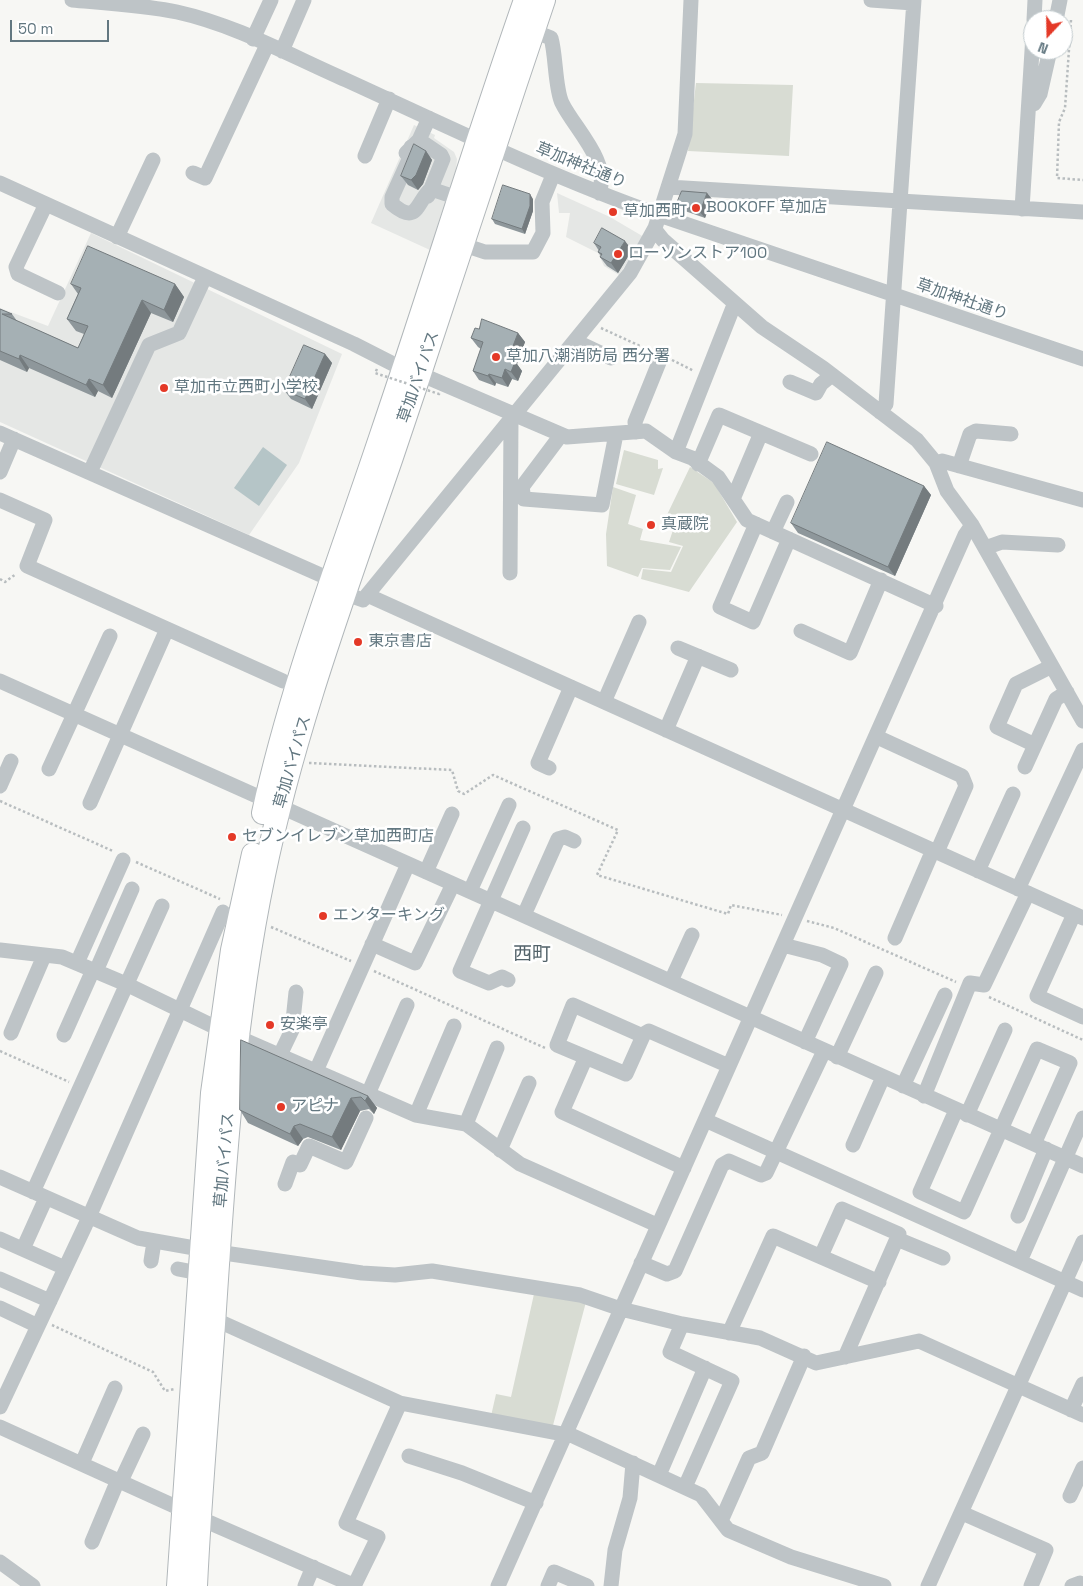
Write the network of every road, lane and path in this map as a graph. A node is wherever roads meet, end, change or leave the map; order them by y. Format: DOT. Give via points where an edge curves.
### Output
graph roads {
  1 [pos="72,0"];
  2 [pos="271,0"];
  3 [pos="304,0"];
  4 [pos="529,0"];
  5 [pos="691,0"];
  6 [pos="871,0"];
  7 [pos="125,2"];
  8 [pos="913,2"];
  9 [pos="166,5"];
  10 [pos="534,31"];
  11 [pos="253,39"];
  12 [pos="267,45"];
  13 [pos="282,51"];
  14 [pos="1031,60"];
  15 [pos="1048,60"];
  16 [pos="1069,60"];
  17 [pos="388,100"];
  18 [pos="1028,105"];
  19 [pos="429,118"];
  20 [pos="486,143"];
  21 [pos="415,144"];
  22 [pos="365,156"];
  23 [pos="153,160"];
  24 [pos="193,173"];
  25 [pos="553,174"];
  26 [pos="1083,180"];
  27 [pos="0,183"];
  28 [pos="668,187"];
  29 [pos="599,193"];
  30 [pos="429,194"];
  31 [pos="458,198"];
  32 [pos="900,202"];
  33 [pos="46,204"];
  34 [pos="386,206"];
  35 [pos="1022,209"];
  36 [pos="1083,212"];
  37 [pos="658,215"];
  38 [pos="654,230"];
  39 [pos="117,237"];
  40 [pos="464,245"];
  41 [pos="205,276"];
  42 [pos="58,293"];
  43 [pos="893,295"];
  44 [pos="734,304"];
  45 [pos="589,323"];
  46 [pos="575,341"];
  47 [pos="660,357"];
  48 [pos="611,358"];
  49 [pos="1083,359"];
  50 [pos="376,369"];
  51 [pos="412,372"];
  52 [pos="832,374"];
  53 [pos="705,376"];
  54 [pos="790,382"];
  55 [pos="440,391"];
  56 [pos="880,412"];
  57 [pos="513,416"];
  58 [pos="636,432"];
  59 [pos="0,433"];
  60 [pos="761,433"];
  61 [pos="561,434"];
  62 [pos="616,434"];
  63 [pos="1011,434"];
  64 [pos="14,439"];
  65 [pos="676,452"];
  66 [pos="811,454"];
  67 [pos="936,463"];
  68 [pos="698,464"];
  69 [pos="959,466"];
  70 [pos="0,472"];
  71 [pos="90,472"];
  72 [pos="733,499"];
  73 [pos="0,500"];
  74 [pos="1083,500"];
  75 [pos="786,502"];
  76 [pos="756,524"];
  77 [pos="972,525"];
  78 [pos="774,532"];
  79 [pos="789,539"];
  80 [pos="1058,545"];
  81 [pos="985,548"];
  82 [pos="27,566"];
  83 [pos="510,573"];
  84 [pos="0,578"];
  85 [pos="881,580"];
  86 [pos="348,589"];
  87 [pos="936,606"];
  88 [pos="639,622"];
  89 [pos="167,629"];
  90 [pos="801,631"];
  91 [pos="110,636"];
  92 [pos="678,648"];
  93 [pos="698,656"];
  94 [pos="1052,666"];
  95 [pos="731,670"];
  96 [pos="0,681"];
  97 [pos="283,681"];
  98 [pos="571,687"];
  99 [pos="1066,692"];
  100 [pos="604,702"];
  101 [pos="74,714"];
  102 [pos="1083,721"];
  103 [pos="666,730"];
  104 [pos="120,735"];
  105 [pos="877,737"];
  106 [pos="1035,745"];
  107 [pos="1083,750"];
  108 [pos="10,761"];
  109 [pos="305,763"];
  110 [pos="1025,767"];
  111 [pos="549,768"];
  112 [pos="49,769"];
  113 [pos="0,786"];
  114 [pos="1013,794"];
  115 [pos="90,803"];
  116 [pos="272,803"];
  117 [pos="509,805"];
  118 [pos="842,811"];
  119 [pos="452,814"];
  120 [pos="523,828"];
  121 [pos="574,841"];
  122 [pos="935,851"];
  123 [pos="123,860"];
  124 [pos="408,864"];
  125 [pos="978,871"];
  126 [pos="426,872"];
  127 [pos="453,884"];
  128 [pos="132,889"];
  129 [pos="470,891"];
  130 [pos="1023,891"];
  131 [pos="491,901"];
  132 [pos="162,906"];
  133 [pos="223,912"];
  134 [pos="524,915"];
  135 [pos="1079,916"];
  136 [pos="795,917"];
  137 [pos="265,925"];
  138 [pos="692,934"];
  139 [pos="895,938"];
  140 [pos="372,944"];
  141 [pos="783,945"];
  142 [pos="0,954"];
  143 [pos="44,956"];
  144 [pos="77,963"];
  145 [pos="363,966"];
  146 [pos="94,971"];
  147 [pos="876,973"];
  148 [pos="508,980"];
  149 [pos="671,981"];
  150 [pos="126,984"];
  151 [pos="968,987"];
  152 [pos="296,992"];
  153 [pos="944,995"];
  154 [pos="407,1005"];
  155 [pos="180,1010"];
  156 [pos="750,1017"];
  157 [pos="1083,1017"];
  158 [pos="454,1026"];
  159 [pos="1004,1030"];
  160 [pos="11,1033"];
  161 [pos="229,1033"];
  162 [pos="64,1035"];
  163 [pos="643,1036"];
  164 [pos="1083,1040"];
  165 [pos="806,1042"];
  166 [pos="496,1048"];
  167 [pos="548,1049"];
  168 [pos="0,1051"];
  169 [pos="831,1054"];
  170 [pos="280,1055"];
  171 [pos="586,1057"];
  172 [pos="730,1066"];
  173 [pos="316,1071"];
  174 [pos="883,1077"];
  175 [pos="529,1083"];
  176 [pos="903,1086"];
  177 [pos="79,1087"];
  178 [pos="368,1094"];
  179 [pos="924,1096"];
  180 [pos="962,1112"];
  181 [pos="416,1115"];
  182 [pos="366,1118"];
  183 [pos="1083,1118"];
  184 [pos="705,1120"];
  185 [pos="466,1124"];
  186 [pos="1001,1130"];
  187 [pos="853,1145"];
  188 [pos="1040,1147"];
  189 [pos="500,1150"];
  190 [pos="776,1152"];
  191 [pos="1066,1158"];
  192 [pos="1083,1166"];
  193 [pos="684,1168"];
  194 [pos="1,1181"];
  195 [pos="284,1184"];
  196 [pos="39,1195"];
  197 [pos="1018,1216"];
  198 [pos="88,1217"];
  199 [pos="657,1224"];
  200 [pos="0,1238"];
  201 [pos="897,1239"];
  202 [pos="154,1242"];
  203 [pos="1083,1242"];
  204 [pos="23,1249"];
  205 [pos="209,1251"];
  206 [pos="821,1256"];
  207 [pos="942,1258"];
  208 [pos="151,1261"];
  209 [pos="1020,1261"];
  210 [pos="641,1264"];
  211 [pos="65,1268"];
  212 [pos="0,1279"];
  213 [pos="879,1282"];
  214 [pos="1065,1282"];
  215 [pos="1083,1290"];
  216 [pos="50,1301"];
  217 [pos="0,1308"];
  218 [pos="621,1308"];
  219 [pos="214,1319"];
  220 [pos="40,1323"];
  221 [pos="682,1324"];
  222 [pos="729,1333"];
  223 [pos="804,1356"];
  224 [pos="846,1357"];
  225 [pos="706,1368"];
  226 [pos="1083,1384"];
  227 [pos="1020,1387"];
  228 [pos="116,1388"];
  229 [pos="181,1388"];
  230 [pos="400,1403"];
  231 [pos="0,1407"];
  232 [pos="1077,1412"];
  233 [pos="0,1427"];
  234 [pos="143,1434"];
  235 [pos="565,1435"];
  236 [pos="409,1456"];
  237 [pos="82,1463"];
  238 [pos="633,1463"];
  239 [pos="1083,1468"];
  240 [pos="659,1475"];
  241 [pos="120,1481"];
  242 [pos="685,1487"];
  243 [pos="1070,1496"];
  244 [pos="536,1503"];
  245 [pos="962,1513"];
  246 [pos="191,1514"];
  247 [pos="721,1521"];
  248 [pos="92,1542"];
  249 [pos="0,1562"];
  250 [pos="313,1567"];
  251 [pos="337,1583"];
  252 [pos="27,1584"];
  253 [pos="178,1586"];
  254 [pos="196,1586"];
  255 [pos="304,1586"];
  256 [pos="355,1586"];
  257 [pos="498,1586"];
  258 [pos="548,1586"];
  259 [pos="588,1586"];
  260 [pos="611,1586"];
  261 [pos="884,1586"];
  262 [pos="928,1586"];
  263 [pos="1031,1586"];
  1 -- 7 [label="street, 草加神社通り"];
  2 -- 11 [label="street"];
  3 -- 13 [label="street"];
  4 -- 10 [label="highway, 草加バイパス"];
  4 -- 20 [label="highway, 草加バイパス"];
  5 -- 28 [label="street" via="684,134"];
  6 -- 8 [label="street"];
  7 -- 9 [label="street, 草加神社通り"];
  8 -- 32 [label="street"];
  9 -- 11 [label="street, 草加神社通り"];
  10 -- 20 [label="highway, 草加バイパス"];
  10 -- 29 [label="street" via="551,38 560,100 592,150 602,183"];
  11 -- 12 [label="street, 草加神社通り"];
  12 -- 13 [label="street, 草加神社通り"];
  12 -- 24 [label="street" via="205,178"];
  13 -- 17 [label="street, 草加神社通り"];
  14 -- 18 [label="street"];
  15 -- 18 [label="street" via="1040,94 1034,104"];
  16 -- 26 [label="path" via="1066,108 1059,122 1057,178"];
  17 -- 19 [label="street, 草加神社通り"];
  17 -- 22 [label="street"];
  18 -- 35 [label="street"];
  19 -- 20 [label="street, 草加神社通り"];
  19 -- 21 [label="street"];
  20 -- 25 [label="street, 草加神社通り"];
  20 -- 31 [label="highway, 草加バイパス"];
  20 -- 40 [label="highway, 草加バイパス"];
  21 -- 30 [label="street" via="441,155 443,159"];
  21 -- 30 [label="street" via="392,197 392,204 412,213 418,209 424,195"];
  21 -- 34 [label="street" via="406,152 386,197"];
  23 -- 39 [label="street"];
  25 -- 29 [label="street, 草加神社通り"];
  25 -- 40 [label="street" via="542,202 543,233 533,252 486,252"];
  27 -- 33 [label="street"];
  28 -- 32 [label="street"];
  28 -- 37 [label="street"];
  29 -- 37 [label="street, 草加神社通り"];
  30 -- 31 [label="street"];
  31 -- 51 [label="highway, 草加バイパス"];
  32 -- 35 [label="street"];
  32 -- 43 [label="street"];
  33 -- 39 [label="street"];
  33 -- 42 [label="street" via="16,267 18,274"];
  35 -- 36 [label="street"];
  37 -- 38 [label="street"];
  37 -- 43 [label="street, 草加神社通り"];
  38 -- 44 [label="street"];
  38 -- 45 [label="street" via="630,272"];
  39 -- 41 [label="street"];
  40 -- 51 [label="highway, 草加バイパス"];
  41 -- 51 [label="street"];
  41 -- 71 [label="street" via="179,333 149,345"];
  43 -- 49 [label="street, 草加神社通り"];
  43 -- 56 [label="street" via="886,404"];
  44 -- 52 [label="street"];
  44 -- 53 [label="street"];
  45 -- 46 [label="street"];
  45 -- 47 [label="path"];
  46 -- 48 [label="street"];
  46 -- 57 [label="street"];
  47 -- 53 [label="path"];
  47 -- 58 [label="street" via="635,422"];
  50 -- 55 [label="path, bridge" via="375,373 439,394"];
  51 -- 57 [label="street"];
  51 -- 86 [label="highway, 草加バイパス"];
  52 -- 54 [label="street" via="816,393"];
  52 -- 56 [label="street"];
  53 -- 65 [label="street"];
  56 -- 67 [label="street" via="918,440"];
  57 -- 61 [label="street"];
  57 -- 83 [label="street"];
  57 -- 86 [label="street"];
  58 -- 62 [label="street"];
  58 -- 65 [label="street" via="646,431"];
  59 -- 64 [label="street"];
  60 -- 66 [label="street"];
  60 -- 68 [label="street" via="719,415"];
  60 -- 72 [label="street"];
  61 -- 62 [label="street" via="567,437"];
  61 -- 62 [label="street" via="522,487 524,499 602,505"];
  63 -- 69 [label="street" via="976,431 970,434"];
  64 -- 70 [label="street"];
  64 -- 71 [label="street"];
  65 -- 68 [label="street"];
  67 -- 69 [label="street" via="942,461"];
  67 -- 77 [label="street" via="947,491"];
  68 -- 72 [label="street" via="718,477"];
  69 -- 74 [label="street"];
  71 -- 86 [label="street"];
  72 -- 76 [label="street" via="747,520"];
  73 -- 82 [label="street" via="45,520"];
  75 -- 78 [label="street"];
  76 -- 78 [label="street"];
  76 -- 79 [label="street" via="720,607 753,622"];
  77 -- 81 [label="street"];
  77 -- 87 [label="street"];
  78 -- 79 [label="street"];
  79 -- 85 [label="street"];
  80 -- 81 [label="street" via="1002,542"];
  81 -- 94 [label="street"];
  82 -- 84 [label="path" via="5,582"];
  82 -- 89 [label="street"];
  85 -- 87 [label="street"];
  85 -- 90 [label="street" via="850,653"];
  86 -- 98 [label="street"];
  86 -- 116 [label="highway, 草加バイパス"];
  87 -- 105 [label="street"];
  88 -- 100 [label="street"];
  89 -- 97 [label="street"];
  89 -- 104 [label="street"];
  91 -- 101 [label="street"];
  92 -- 93 [label="street"];
  93 -- 95 [label="street"];
  93 -- 103 [label="street"];
  94 -- 99 [label="street"];
  94 -- 106 [label="street" via="1016,684 997,726"];
  96 -- 101 [label="street"];
  98 -- 100 [label="street"];
  98 -- 111 [label="street" via="538,763"];
  99 -- 102 [label="street"];
  99 -- 106 [label="street" via="1056,699"];
  100 -- 103 [label="street"];
  101 -- 104 [label="street"];
  101 -- 112 [label="street"];
  103 -- 118 [label="street"];
  104 -- 115 [label="street"];
  104 -- 116 [label="street"];
  105 -- 118 [label="street"];
  105 -- 122 [label="street" via="962,776 966,786"];
  106 -- 110 [label="street"];
  107 -- 130 [label="street"];
  108 -- 113 [label="street"];
  109 -- 136 [label="path" via="452,770 458,790 464,794 493,775 618,830 597,875 728,914 732,905"];
  114 -- 125 [label="street"];
  116 -- 124 [label="street"];
  116 -- 161 [label="highway, 草加バイパス" via="232,950"];
  116 -- 161 [label="highway, 草加バイパス" via="253,975"];
  117 -- 129 [label="street" via="497,818"];
  118 -- 122 [label="street"];
  118 -- 136 [label="street"];
  119 -- 126 [label="street"];
  120 -- 131 [label="street"];
  121 -- 134 [label="street" via="565,837 558,839"];
  122 -- 125 [label="street"];
  122 -- 139 [label="street"];
  123 -- 144 [label="street"];
  124 -- 126 [label="street"];
  124 -- 140 [label="street"];
  125 -- 130 [label="street"];
  126 -- 127 [label="street"];
  127 -- 129 [label="street"];
  127 -- 140 [label="street" via="416,964"];
  128 -- 146 [label="street"];
  129 -- 131 [label="street"];
  130 -- 135 [label="street"];
  130 -- 151 [label="street" via="984,985 970,982"];
  131 -- 134 [label="street"];
  131 -- 148 [label="street" via="460,971 489,983 502,977"];
  132 -- 150 [label="street"];
  133 -- 155 [label="street"];
  134 -- 149 [label="street"];
  135 -- 157 [label="street" via="1037,996"];
  136 -- 141 [label="street"];
  136 -- 151 [label="path" via="834,928"];
  137 -- 145 [label="path"];
  138 -- 149 [label="street"];
  140 -- 145 [label="street"];
  141 -- 156 [label="street"];
  141 -- 165 [label="street" via="822,955 841,964"];
  142 -- 143 [label="street"];
  143 -- 144 [label="street" via="62,957"];
  143 -- 160 [label="street"];
  144 -- 146 [label="street"];
  145 -- 167 [label="path"];
  145 -- 173 [label="street"];
  146 -- 150 [label="street"];
  146 -- 162 [label="street"];
  147 -- 169 [label="street"];
  149 -- 156 [label="street"];
  150 -- 155 [label="street"];
  150 -- 177 [label="street"];
  151 -- 164 [label="path"];
  151 -- 179 [label="street"];
  152 -- 170 [label="street" via="292,1030"];
  153 -- 176 [label="street"];
  154 -- 178 [label="street"];
  155 -- 161 [label="street"];
  155 -- 198 [label="street"];
  156 -- 165 [label="street"];
  156 -- 172 [label="street"];
  158 -- 181 [label="street"];
  159 -- 180 [label="street"];
  161 -- 170 [label="street"];
  161 -- 205 [label="highway, 草加バイパス" via="212,1093"];
  161 -- 205 [label="highway, 草加バイパス" via="234,1138"];
  163 -- 171 [label="street" via="626,1074"];
  163 -- 171 [label="street" via="573,1005 557,1045"];
  163 -- 172 [label="street" via="649,1031"];
  165 -- 169 [label="street"];
  166 -- 185 [label="street"];
  168 -- 177 [label="path"];
  169 -- 174 [label="street"];
  169 -- 190 [label="street"];
  170 -- 173 [label="street"];
  171 -- 193 [label="street" via="562,1112"];
  172 -- 184 [label="street"];
  173 -- 178 [label="street"];
  174 -- 176 [label="street"];
  174 -- 187 [label="street"];
  175 -- 189 [label="street"];
  176 -- 179 [label="street"];
  177 -- 196 [label="street"];
  178 -- 181 [label="street"];
  179 -- 180 [label="street"];
  180 -- 186 [label="street"];
  180 -- 186 [label="street" via="920,1192 964,1212"];
  181 -- 185 [label="street"];
  182 -- 195 [label="street" via="346,1162 309,1146"];
  183 -- 191 [label="street"];
  184 -- 190 [label="street"];
  184 -- 193 [label="street"];
  185 -- 189 [label="street"];
  186 -- 188 [label="street"];
  186 -- 188 [label="street" via="1037,1050 1070,1062"];
  188 -- 191 [label="street"];
  188 -- 197 [label="street"];
  189 -- 199 [label="street" via="520,1164"];
  190 -- 209 [label="street"];
  190 -- 210 [label="street" via="762,1176 729,1162 722,1165 675,1271 667,1274"];
  191 -- 192 [label="street"];
  191 -- 209 [label="street"];
  193 -- 199 [label="street"];
  194 -- 196 [label="street"];
  196 -- 198 [label="street"];
  196 -- 204 [label="street"];
  198 -- 202 [label="street"];
  198 -- 211 [label="street" via="85,1239"];
  199 -- 210 [label="street"];
  200 -- 204 [label="street"];
  201 -- 206 [label="street" via="899,1234 842,1209"];
  201 -- 207 [label="street"];
  201 -- 213 [label="street"];
  202 -- 205 [label="street"];
  202 -- 208 [label="street"];
  203 -- 214 [label="street"];
  204 -- 211 [label="street"];
  205 -- 218 [label="street" via="362,1273 395,1275 432,1271 580,1295"];
  205 -- 219 [label="highway, 草加バイパス"];
  205 -- 246 [label="highway, 草加バイパス" via="189,1271"];
  206 -- 213 [label="street"];
  206 -- 222 [label="street" via="772,1236"];
  209 -- 214 [label="street"];
  210 -- 218 [label="street"];
  211 -- 216 [label="street"];
  212 -- 216 [label="street"];
  213 -- 224 [label="street"];
  214 -- 215 [label="street"];
  214 -- 227 [label="street"];
  216 -- 220 [label="street"];
  217 -- 220 [label="street"];
  218 -- 221 [label="street"];
  218 -- 235 [label="street"];
  219 -- 230 [label="street"];
  219 -- 246 [label="highway, 草加バイパス"];
  220 -- 229 [label="path" via="154,1372 165,1392"];
  220 -- 231 [label="street"];
  221 -- 222 [label="street"];
  221 -- 225 [label="street" via="670,1352"];
  222 -- 223 [label="street" via="760,1338"];
  223 -- 224 [label="street" via="816,1364"];
  223 -- 247 [label="street" via="762,1454 749,1458"];
  224 -- 227 [label="street" via="919,1341"];
  225 -- 240 [label="street"];
  225 -- 242 [label="street" via="732,1380"];
  226 -- 232 [label="street"];
  227 -- 232 [label="street"];
  227 -- 245 [label="street"];
  228 -- 237 [label="street"];
  230 -- 235 [label="street"];
  230 -- 256 [label="street" via="346,1523 378,1537"];
  233 -- 237 [label="street"];
  234 -- 241 [label="street"];
  235 -- 238 [label="street"];
  235 -- 244 [label="street"];
  236 -- 244 [label="street"];
  237 -- 241 [label="street"];
  238 -- 240 [label="street"];
  238 -- 260 [label="street" via="630,1498 615,1550"];
  239 -- 243 [label="street"];
  240 -- 242 [label="street"];
  241 -- 246 [label="street"];
  241 -- 248 [label="street"];
  242 -- 247 [label="street" via="701,1495"];
  244 -- 257 [label="street"];
  245 -- 262 [label="street"];
  245 -- 263 [label="street" via="1046,1550"];
  246 -- 250 [label="street"];
  246 -- 253 [label="highway, 草加バイパス"];
  246 -- 254 [label="highway, 草加バイパス"];
  247 -- 261 [label="street" via="728,1530 790,1557"];
  249 -- 252 [label="street"];
  250 -- 251 [label="street"];
  250 -- 255 [label="street"];
  251 -- 256 [label="street"];
  258 -- 259 [label="street" via="554,1572"];
}
